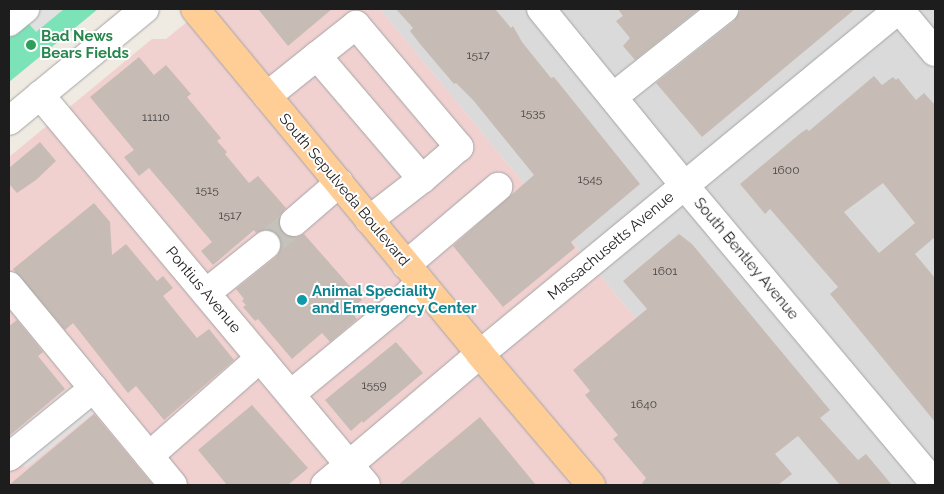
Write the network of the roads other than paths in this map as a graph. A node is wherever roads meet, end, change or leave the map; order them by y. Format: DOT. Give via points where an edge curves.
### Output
graph roads {
  1 [pos="25,9"];
  2 [pos="145,9"];
  3 [pos="195,9"];
  4 [pos="541,9"];
  5 [pos="724,9"];
  6 [pos="899,9"];
  7 [pos="9,22"];
  8 [pos="935,52"];
  9 [pos="316,56"];
  10 [pos="40,95"];
  11 [pos="267,96"];
  12 [pos="613,97"];
  13 [pos="9,121"];
  14 [pos="422,179"];
  15 [pos="339,183"];
  16 [pos="684,185"];
  17 [pos="498,187"];
  18 [pos="369,220"];
  19 [pos="294,222"];
  20 [pos="266,245"];
  21 [pos="413,273"];
  22 [pos="9,286"];
  23 [pos="206,293"];
  24 [pos="480,354"];
  25 [pos="260,358"];
  26 [pos="94,388"];
  27 [pos="291,394"];
  28 [pos="149,456"];
  29 [pos="9,457"];
  30 [pos="357,475"];
  31 [pos="935,484"];
  32 [pos="173,485"];
  33 [pos="326,485"];
  34 [pos="590,485"];
  1 -- 7 [label="street"];
  2 -- 10 [label="street"];
  3 -- 11 [label="main road, South Sepulveda Boulevard"];
  4 -- 12 [label="street, South Bentley Avenue"];
  5 -- 12 [label="street"];
  6 -- 8 [label="street"];
  6 -- 16 [label="street, Massachusetts Avenue"];
  9 -- 11 [label="street"];
  9 -- 14 [label="street"];
  9 -- 14 [label="street" via="356,25 459,148"];
  10 -- 13 [label="street"];
  10 -- 23 [label="street, Pontius Avenue"];
  11 -- 15 [label="main road, South Sepulveda Boulevard"];
  12 -- 16 [label="street, South Bentley Avenue"];
  14 -- 18 [label="street"];
  15 -- 18 [label="main road, South Sepulveda Boulevard"];
  15 -- 19 [label="street"];
  16 -- 24 [label="street, Massachusetts Avenue"];
  16 -- 31 [label="street, South Bentley Avenue"];
  17 -- 21 [label="street"];
  18 -- 21 [label="main road, South Sepulveda Boulevard"];
  20 -- 23 [label="street"];
  21 -- 24 [label="main road, South Sepulveda Boulevard"];
  21 -- 27 [label="street" via="394,309"];
  22 -- 26 [label="street"];
  23 -- 25 [label="street, Pontius Avenue"];
  24 -- 30 [label="street, Massachusetts Avenue"];
  24 -- 34 [label="main road, South Sepulveda Boulevard"];
  25 -- 27 [label="street, Pontius Avenue"];
  25 -- 28 [label="street"];
  26 -- 28 [label="street"];
  26 -- 29 [label="street"];
  27 -- 30 [label="street, Pontius Avenue"];
  28 -- 32 [label="street"];
  30 -- 33 [label="street, Massachusetts Avenue"];
}
